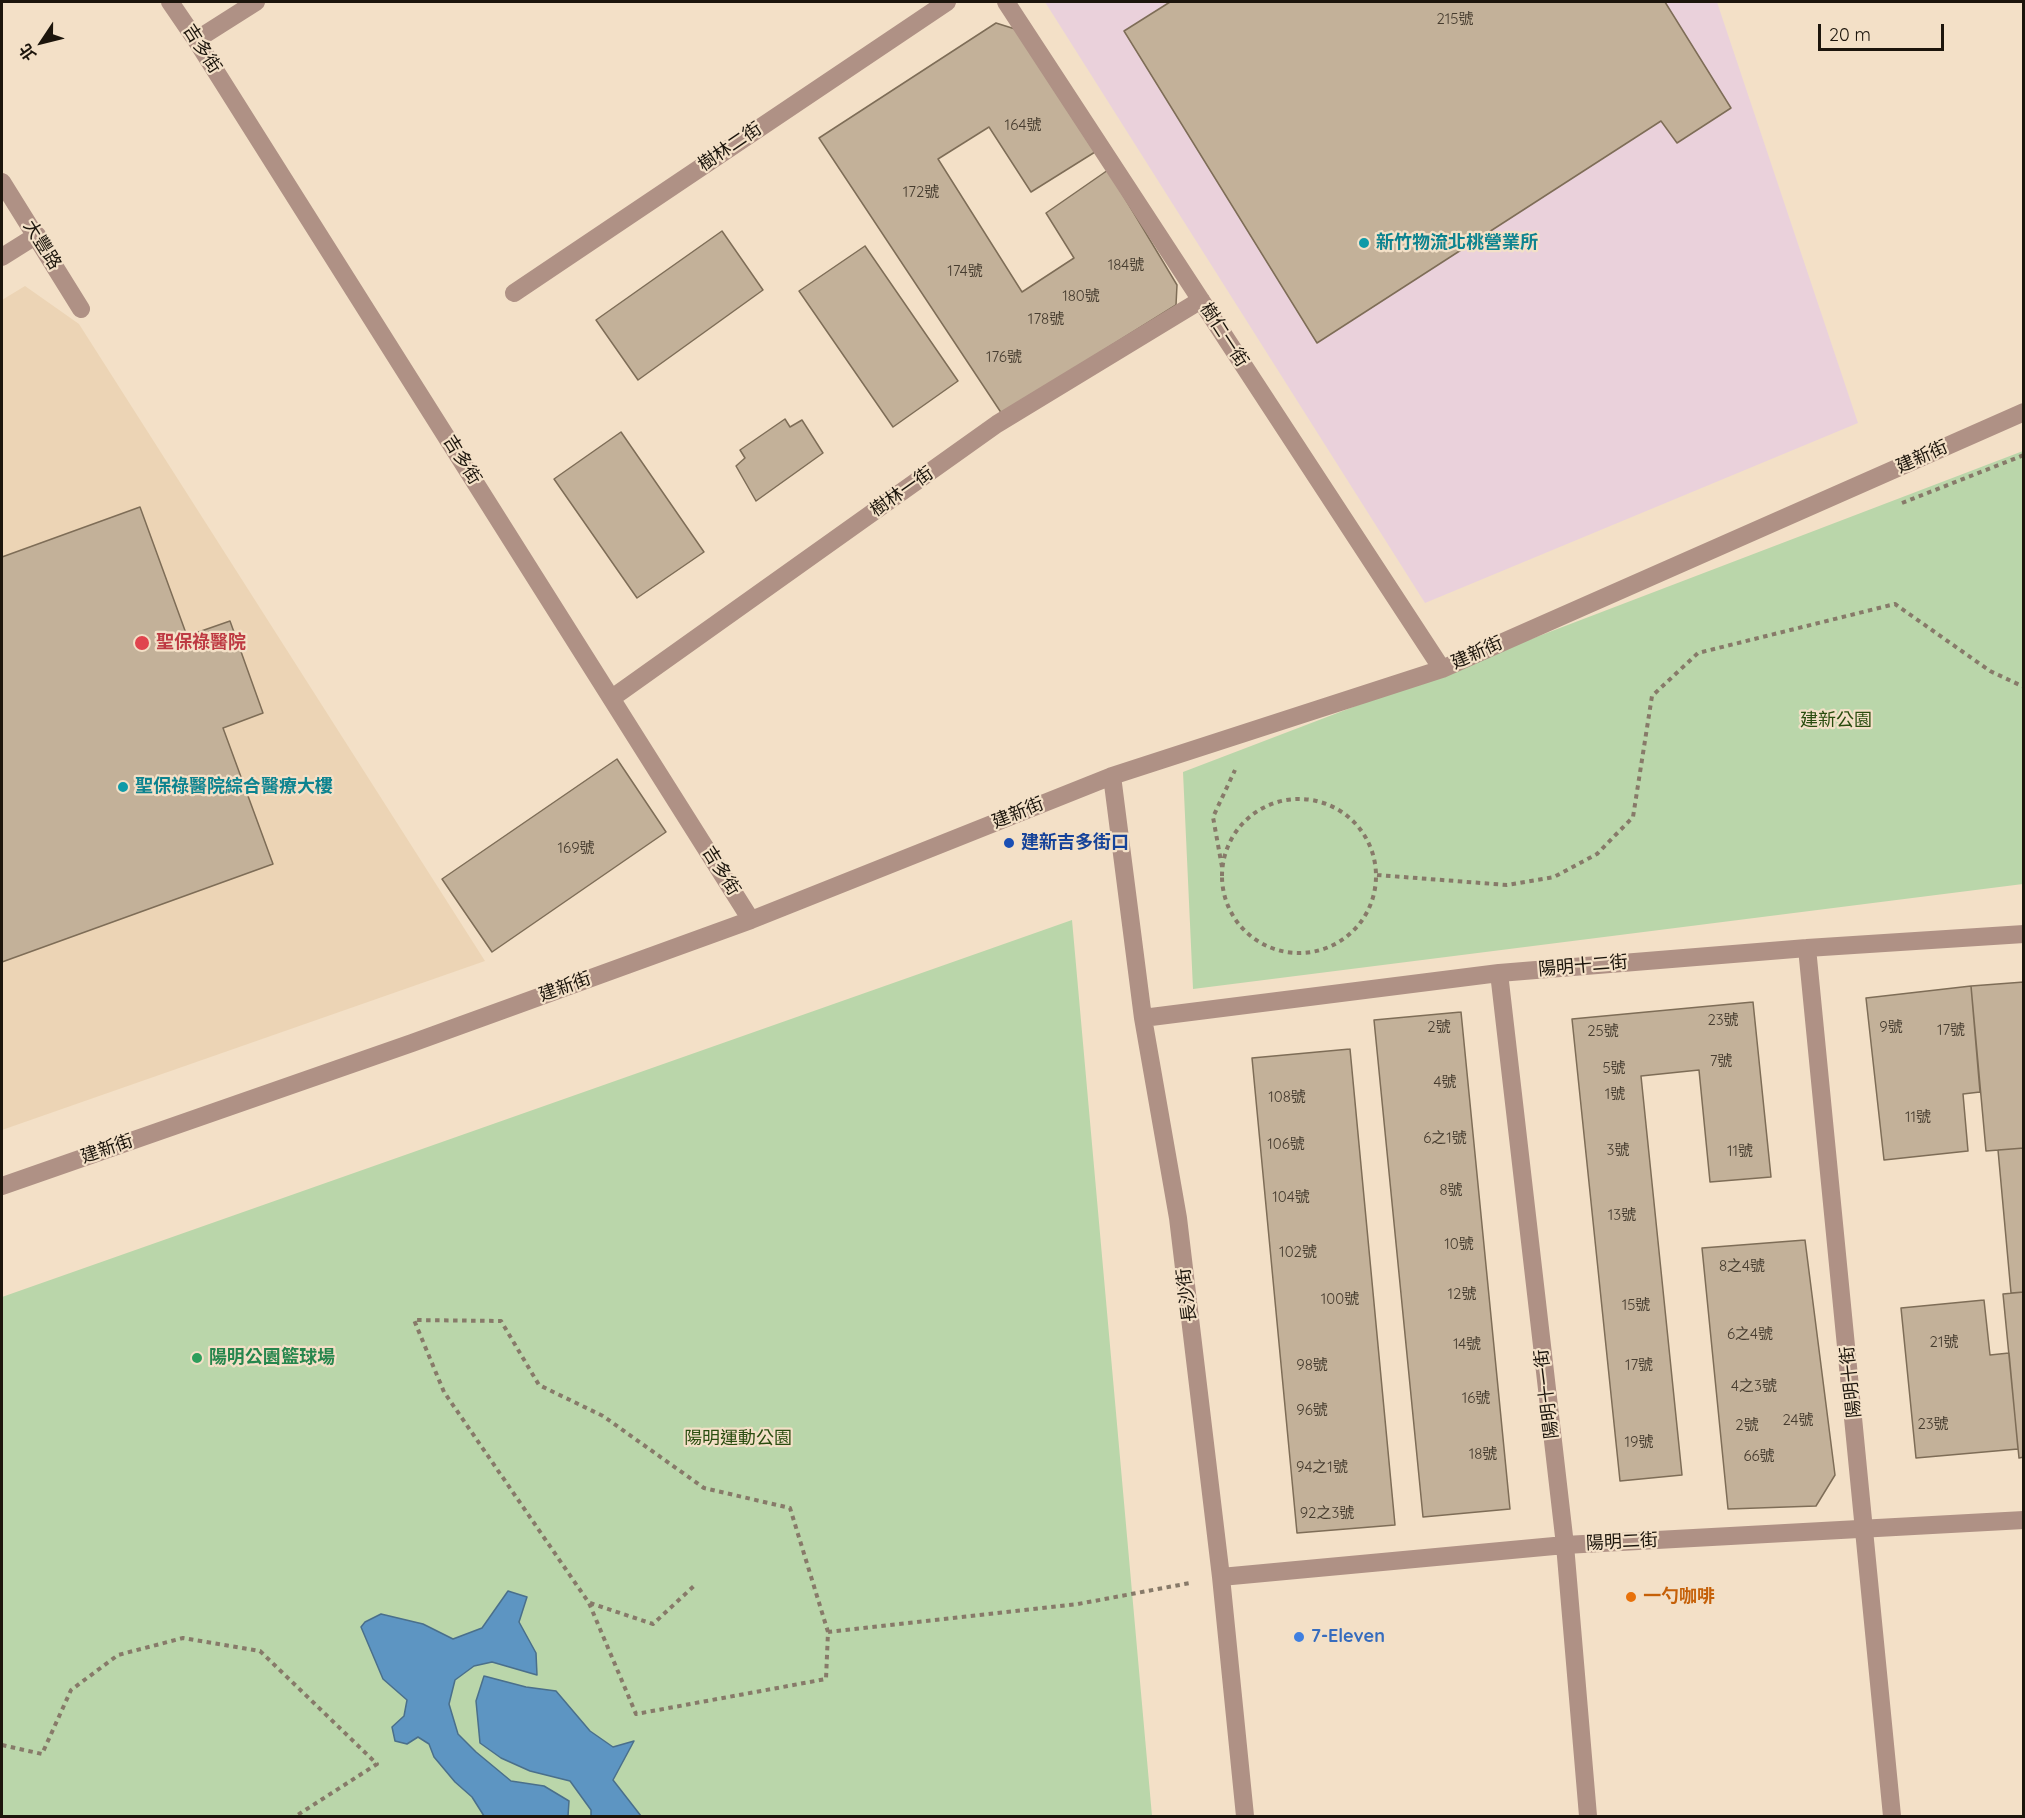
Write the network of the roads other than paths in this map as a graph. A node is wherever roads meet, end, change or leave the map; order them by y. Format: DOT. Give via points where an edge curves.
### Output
graph roads {
  1 [pos="170,2"];
  2 [pos="256,2"];
  3 [pos="947,2"];
  4 [pos="1006,2"];
  5 [pos="196,40"];
  6 [pos="2,182"];
  7 [pos="37,235"];
  8 [pos="2,257"];
  9 [pos="514,293"];
  10 [pos="1201,300"];
  11 [pos="81,309"];
  12 [pos="2024,412"];
  13 [pos="1442,669"];
  14 [pos="612,698"];
  15 [pos="1112,776"];
  16 [pos="751,920"];
  17 [pos="2024,934"];
  18 [pos="1808,948"];
  19 [pos="1499,973"];
  20 [pos="1143,1018"];
  21 [pos="2,1186"];
  22 [pos="2024,1520"];
  23 [pos="1865,1528"];
  24 [pos="1565,1545"];
  25 [pos="1221,1577"];
  26 [pos="1245,1816"];
  27 [pos="1588,1816"];
  28 [pos="1892,1816"];
  1 -- 5 [label="street, 吉多街"];
  2 -- 5 [label="street"];
  3 -- 9 [label="street, 樹林二街"];
  4 -- 10 [label="street, 樹仁一街"];
  5 -- 14 [label="street, 吉多街"];
  6 -- 7 [label="street, 大豐路"];
  7 -- 8 [label="street"];
  7 -- 11 [label="street, 大豐路"];
  10 -- 13 [label="street, 樹仁一街"];
  10 -- 14 [label="street, 樹林一街" via="997,424"];
  12 -- 13 [label="street, 建新街"];
  13 -- 15 [label="street, 建新街"];
  14 -- 16 [label="street, 吉多街"];
  15 -- 16 [label="street, 建新街"];
  15 -- 20 [label="street, 長沙街"];
  16 -- 21 [label="street, 建新街"];
  17 -- 18 [label="street, 陽明十二街"];
  18 -- 19 [label="street, 陽明十二街"];
  18 -- 23 [label="street, 陽明十街"];
  19 -- 20 [label="street, 陽明十二街"];
  19 -- 24 [label="street, 陽明十一街"];
  20 -- 25 [label="street, 長沙街" via="1178,1218"];
  22 -- 23 [label="street, 陽明二街"];
  23 -- 24 [label="street, 陽明二街"];
  23 -- 28 [label="street, 陽明十街"];
  24 -- 25 [label="street, 陽明二街"];
  24 -- 27 [label="street, 陽明十一街"];
  25 -- 26 [label="street, 長沙街"];
}
